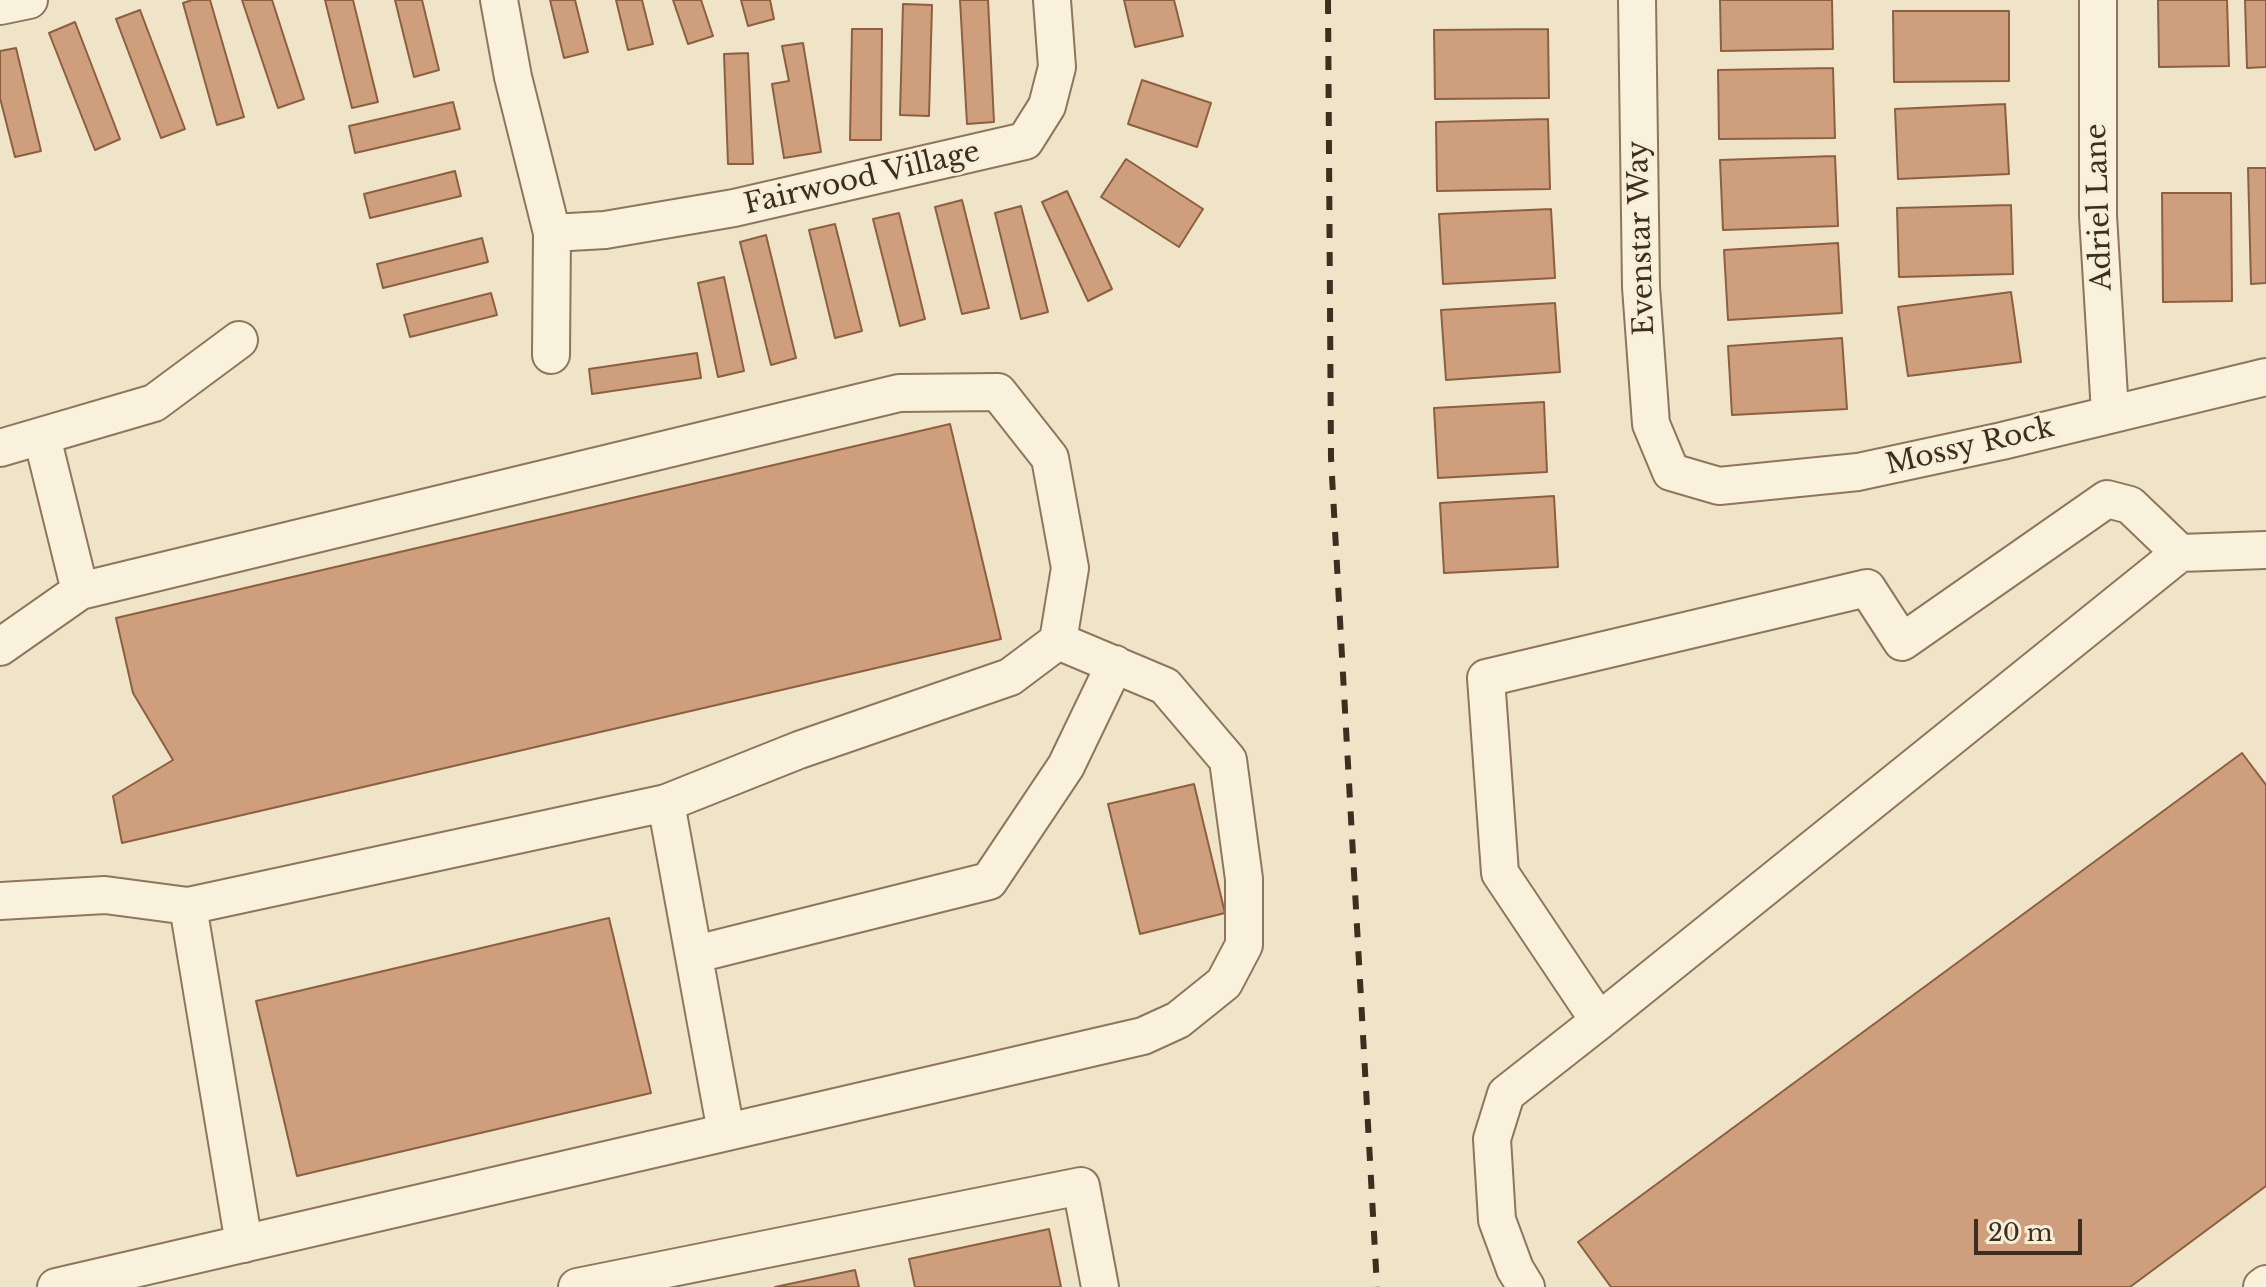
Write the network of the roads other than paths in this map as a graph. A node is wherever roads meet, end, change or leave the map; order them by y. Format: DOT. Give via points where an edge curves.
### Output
graph roads {
  1 [pos="29,0"];
  2 [pos="499,0"];
  3 [pos="1052,0"];
  4 [pos="1637,0"];
  5 [pos="2098,0"];
  6 [pos="0,6"];
  7 [pos="552,233"];
  8 [pos="239,340"];
  9 [pos="551,355"];
  10 [pos="2266,377"];
  11 [pos="2110,413"];
  12 [pos="42,437"];
  13 [pos="0,448"];
  14 [pos="1671,472"];
  15 [pos="2266,550"];
  16 [pos="2180,553"];
  17 [pos="80,591"];
  18 [pos="1058,641"];
  19 [pos="0,647"];
  20 [pos="1115,664"];
  21 [pos="666,803"];
  22 [pos="0,901"];
  23 [pos="188,906"];
  24 [pos="696,954"];
  25 [pos="1599,1021"];
  26 [pos="726,1132"];
  27 [pos="244,1244"];
  28 [pos="613,1283"];
  29 [pos="56,1287"];
  30 [pos="577,1287"];
  31 [pos="1100,1287"];
  32 [pos="1526,1287"];
  1 -- 6 [label="street"];
  2 -- 7 [label="street"];
  3 -- 7 [label="street, Fairwood Village" via="1057,67 1047,106 1025,141 734,208 605,230"];
  4 -- 14 [label="street, Evenstar Way" via="1641,287 1651,424"];
  5 -- 11 [label="street, Adriel Lane" via="2098,216"];
  7 -- 9 [label="street"];
  8 -- 12 [label="street" via="154,403"];
  10 -- 11 [label="street, Mossy Rock"];
  11 -- 14 [label="street, Mossy Rock" via="1858,472 1719,486"];
  12 -- 13 [label="street"];
  12 -- 17 [label="street"];
  15 -- 16 [label="street"];
  16 -- 25 [label="street"];
  16 -- 25 [label="street" via="2130,505 2107,499 1902,642 1867,588 1486,678 1500,873"];
  17 -- 18 [label="street" via="899,393 998,392 1050,458 1070,568"];
  17 -- 19 [label="street"];
  18 -- 20 [label="street"];
  18 -- 21 [label="street" via="1010,677 799,750"];
  20 -- 24 [label="street" via="1066,766 989,881"];
  20 -- 26 [label="street" via="1165,686 1228,760 1244,879 1244,945 1224,983 1178,1020 1143,1036"];
  21 -- 23 [label="street"];
  21 -- 24 [label="street"];
  22 -- 23 [label="street" via="105,895"];
  23 -- 27 [label="street"];
  24 -- 26 [label="street"];
  25 -- 32 [label="street" via="1506,1094 1492,1139 1497,1220"];
  26 -- 27 [label="street"];
  27 -- 29 [label="street"];
  28 -- 30 [label="street"];
  28 -- 31 [label="street" via="1081,1186"];
}
